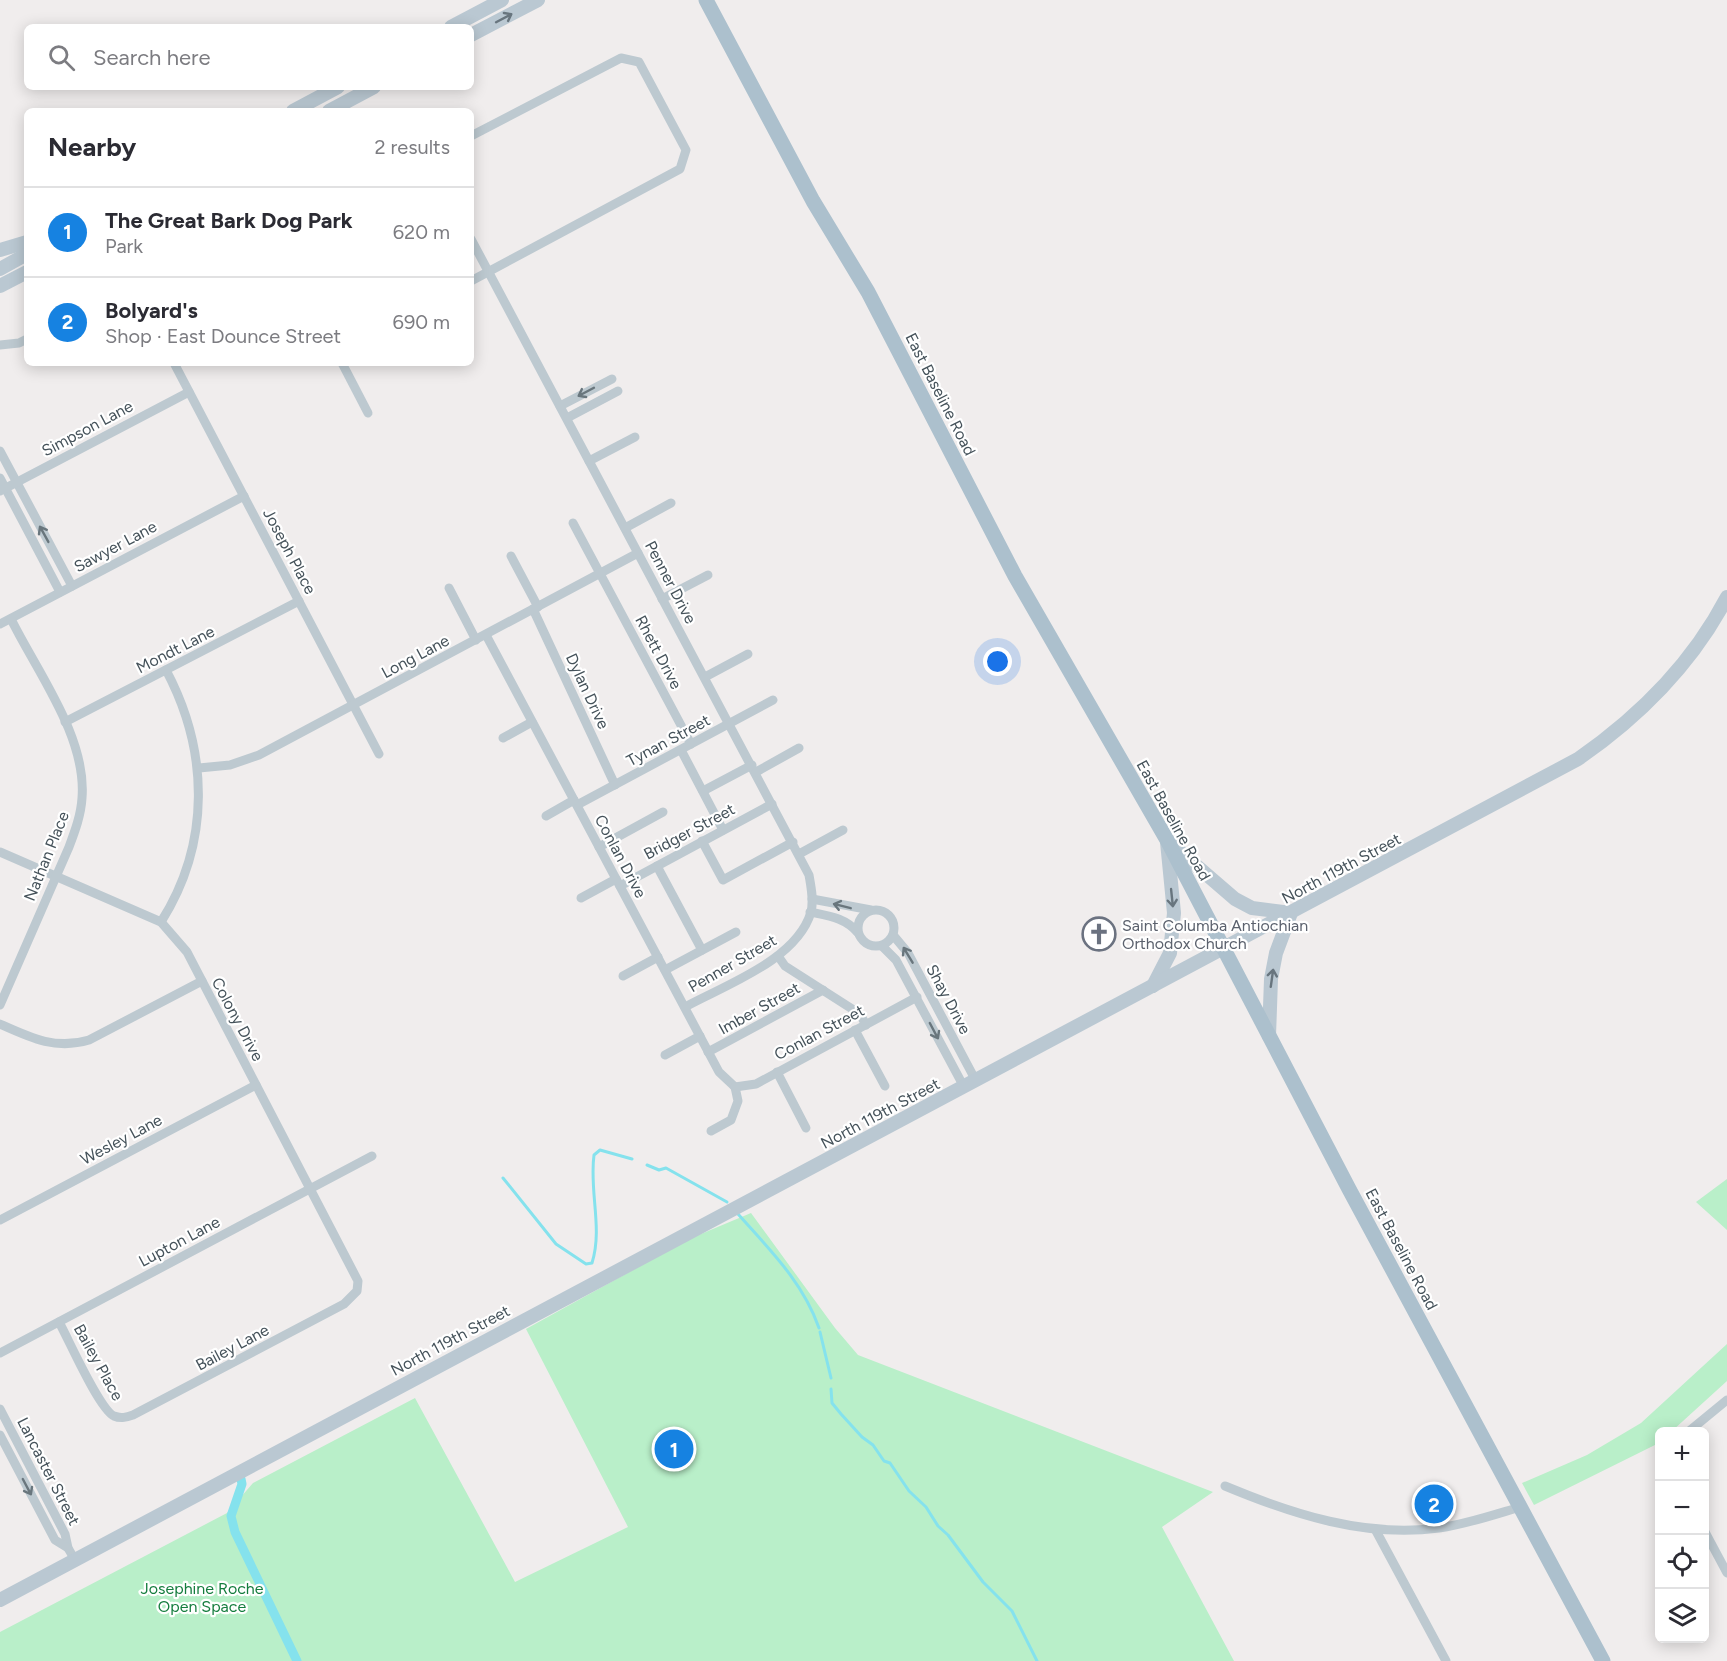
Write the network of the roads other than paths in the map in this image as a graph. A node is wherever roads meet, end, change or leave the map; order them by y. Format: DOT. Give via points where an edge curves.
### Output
graph roads {
  1 [pos="502,0"];
  2 [pos="538,0"];
  3 [pos="706,0"];
  4 [pos="457,24"];
  5 [pos="474,33"];
  6 [pos="332,90"];
  7 [pos="368,90"];
  8 [pos="299,108"];
  9 [pos="335,108"];
  10 [pos="474,134"];
  11 [pos="24,243"];
  12 [pos="474,245"];
  13 [pos="0,250"];
  14 [pos="24,256"];
  15 [pos="0,269"];
  16 [pos="488,271"];
  17 [pos="24,274"];
  18 [pos="474,279"];
  19 [pos="0,286"];
  20 [pos="24,341"];
  21 [pos="0,345"];
  22 [pos="176,366"];
  23 [pos="344,366"];
  24 [pos="612,379"];
  25 [pos="618,391"];
  26 [pos="189,392"];
  27 [pos="560,406"];
  28 [pos="368,413"];
  29 [pos="567,418"];
  30 [pos="635,437"];
  31 [pos="0,451"];
  32 [pos="589,461"];
  33 [pos="0,478"];
  34 [pos="16,483"];
  35 [pos="3,490"];
  36 [pos="244,496"];
  37 [pos="671,503"];
  38 [pos="573,522"];
  39 [pos="625,528"];
  40 [pos="638,553"];
  41 [pos="511,555"];
  42 [pos="600,573"];
  43 [pos="708,574"];
  44 [pos="72,586"];
  45 [pos="449,588"];
  46 [pos="60,592"];
  47 [pos="1727,597"];
  48 [pos="663,599"];
  49 [pos="299,601"];
  50 [pos="535,608"];
  51 [pos="11,619"];
  52 [pos="0,624"];
  53 [pos="486,635"];
  54 [pos="476,640"];
  55 [pos="748,654"];
  56 [pos="166,670"];
  57 [pos="705,677"];
  58 [pos="773,700"];
  59 [pos="354,706"];
  60 [pos="65,722"];
  61 [pos="532,722"];
  62 [pos="729,723"];
  63 [pos="503,738"];
  64 [pos="691,744"];
  65 [pos="799,748"];
  66 [pos="681,750"];
  67 [pos="379,753"];
  68 [pos="199,768"];
  69 [pos="754,768"];
  70 [pos="615,785"];
  71 [pos="702,791"];
  72 [pos="576,803"];
  73 [pos="772,804"];
  74 [pos="663,812"];
  75 [pos="546,816"];
  76 [pos="723,830"];
  77 [pos="843,830"];
  78 [pos="1167,840"];
  79 [pos="702,842"];
  80 [pos="793,842"];
  81 [pos="599,847"];
  82 [pos="0,852"];
  83 [pos="799,854"];
  84 [pos="657,866"];
  85 [pos="56,876"];
  86 [pos="618,882"];
  87 [pos="581,898"];
  88 [pos="812,899"];
  89 [pos="871,910"];
  90 [pos="810,912"];
  91 [pos="1291,912"];
  92 [pos="161,922"];
  93 [pos="736,932"];
  94 [pos="858,933"];
  95 [pos="893,935"];
  96 [pos="882,946"];
  97 [pos="1223,949"];
  98 [pos="702,950"];
  99 [pos="778,956"];
  100 [pos="658,957"];
  101 [pos="665,970"];
  102 [pos="623,976"];
  103 [pos="202,981"];
  104 [pos="1153,986"];
  105 [pos="823,990"];
  106 [pos="916,998"];
  107 [pos="0,1005"];
  108 [pos="685,1007"];
  109 [pos="0,1024"];
  110 [pos="866,1025"];
  111 [pos="855,1030"];
  112 [pos="700,1036"];
  113 [pos="1269,1036"];
  114 [pos="708,1052"];
  115 [pos="665,1055"];
  116 [pos="777,1072"];
  117 [pos="970,1084"];
  118 [pos="256,1085"];
  119 [pos="885,1086"];
  120 [pos="735,1087"];
  121 [pos="806,1128"];
  122 [pos="711,1131"];
  123 [pos="372,1156"];
  124 [pos="311,1188"];
  125 [pos="0,1220"];
  126 [pos="357,1291"];
  127 [pos="59,1322"];
  128 [pos="0,1353"];
  129 [pos="1727,1400"];
  130 [pos="0,1409"];
  131 [pos="115,1416"];
  132 [pos="1693,1427"];
  133 [pos="0,1435"];
  134 [pos="1225,1486"];
  135 [pos="1520,1507"];
  136 [pos="1375,1529"];
  137 [pos="1707,1535"];
  138 [pos="71,1554"];
  139 [pos="1727,1573"];
  140 [pos="0,1600"];
  141 [pos="1446,1661"];
  142 [pos="1603,1661"];
  1 -- 4 [label="street"];
  5 -- 2 [label="street, one-way"];
  3 -- 78 [label="main road, East Baseline Road" via="813,201 873,302 1020,585"];
  6 -- 8 [label="street"];
  7 -- 9 [label="street"];
  10 -- 16 [label="street" via="621,58 639,62 686,150 680,170"];
  11 -- 13 [label="street"];
  12 -- 16 [label="street, Penner Drive"];
  14 -- 15 [label="street"];
  16 -- 18 [label="street"];
  16 -- 27 [label="street, Penner Drive"];
  17 -- 19 [label="street"];
  20 -- 21 [label="street"];
  22 -- 26 [label="street, Joseph Place"];
  23 -- 28 [label="street"];
  24 -- 27 [label="street, one-way"];
  25 -- 29 [label="street"];
  26 -- 34 [label="street, Simpson Lane"];
  26 -- 36 [label="street, Joseph Place"];
  27 -- 29 [label="street, Penner Drive"];
  29 -- 32 [label="street, Penner Drive"];
  30 -- 32 [label="street"];
  31 -- 34 [label="street"];
  32 -- 39 [label="street, Penner Drive"];
  33 -- 35 [label="street"];
  34 -- 35 [label="street, Simpson Lane"];
  44 -- 34 [label="street, one-way"];
  35 -- 46 [label="street"];
  36 -- 44 [label="street, Sawyer Lane"];
  36 -- 49 [label="street, Joseph Place"];
  37 -- 39 [label="street"];
  38 -- 42 [label="street, Rhett Drive"];
  39 -- 40 [label="street, Penner Drive"];
  40 -- 42 [label="street, Long Lane"];
  40 -- 48 [label="street, Penner Drive"];
  41 -- 50 [label="street, Dylan Drive"];
  42 -- 50 [label="street, Long Lane"];
  42 -- 64 [label="street, Rhett Drive"];
  43 -- 48 [label="street"];
  44 -- 46 [label="street, Sawyer Lane"];
  45 -- 54 [label="street"];
  46 -- 51 [label="street, Sawyer Lane"];
  47 -- 91 [label="street, North 119th Street" via="1674,676 1613,735 1537,782"];
  48 -- 57 [label="street, Penner Drive"];
  49 -- 56 [label="street, Mondt Lane"];
  49 -- 59 [label="street, Joseph Place"];
  50 -- 53 [label="street, Long Lane"];
  50 -- 70 [label="street, Dylan Drive"];
  51 -- 52 [label="street, Sawyer Lane"];
  51 -- 60 [label="street, Nathan Place"];
  53 -- 54 [label="street, Long Lane"];
  53 -- 61 [label="street, Conlan Drive"];
  54 -- 59 [label="street, Long Lane"];
  55 -- 57 [label="street"];
  56 -- 60 [label="street, Mondt Lane"];
  56 -- 68 [label="street" via="183,702"];
  57 -- 62 [label="street, Penner Drive"];
  58 -- 62 [label="street, Tynan Street"];
  59 -- 67 [label="street, Joseph Place"];
  59 -- 68 [label="street, Long Lane" via="259,755 230,765"];
  60 -- 85 [label="street, Nathan Place" via="76,748 82,798 78,823"];
  61 -- 63 [label="street"];
  61 -- 72 [label="street, Conlan Drive"];
  62 -- 64 [label="street, Tynan Street"];
  62 -- 69 [label="street, Penner Drive"];
  64 -- 66 [label="street, Tynan Street"];
  65 -- 69 [label="street"];
  66 -- 70 [label="street, Tynan Street"];
  66 -- 71 [label="street"];
  68 -- 92 [label="street" via="192,846"];
  69 -- 71 [label="street"];
  69 -- 73 [label="street, Penner Drive"];
  70 -- 72 [label="street, Tynan Street"];
  71 -- 76 [label="street"];
  72 -- 75 [label="street, Tynan Street"];
  72 -- 81 [label="street, Conlan Drive"];
  73 -- 76 [label="street, Bridger Street"];
  73 -- 80 [label="street, Penner Drive"];
  74 -- 81 [label="street"];
  76 -- 79 [label="street, Bridger Street"];
  77 -- 83 [label="street"];
  78 -- 91 [label="street" via="1235,899 1252,908"];
  78 -- 97 [label="main road, East Baseline Road"];
  78 -- 104 [label="street, one-way" via="1174,913 1170,953"];
  79 -- 80 [label="street" via="723,880"];
  79 -- 84 [label="street, Bridger Street"];
  80 -- 83 [label="street, Penner Drive"];
  81 -- 86 [label="street, Conlan Drive"];
  82 -- 85 [label="street, Colony Drive"];
  83 -- 88 [label="street, Penner Drive" via="809,875"];
  84 -- 86 [label="street, Bridger Street"];
  84 -- 98 [label="street"];
  85 -- 92 [label="street, Colony Drive"];
  85 -- 107 [label="street, Nathan Place"];
  86 -- 87 [label="street, Bridger Street"];
  86 -- 100 [label="street, Conlan Drive"];
  89 -- 88 [label="street, Shay Drive, one-way"];
  88 -- 90 [label="street, Penner Drive"];
  89 -- 94 [label="street" via="859,922"];
  89 -- 95 [label="street, Shay Drive" via="887,914 894,923"];
  90 -- 94 [label="street, Shay Drive" via="839,918"];
  90 -- 99 [label="street, Penner Street" via="795,941"];
  91 -- 97 [label="street, North 119th Street"];
  113 -- 91 [label="street, one-way" via="1271,980"];
  92 -- 103 [label="street, Colony Drive" via="187,952"];
  93 -- 98 [label="street"];
  94 -- 96 [label="street, Shay Drive" via="865,943"];
  95 -- 96 [label="street"];
  117 -- 95 [label="street, Shay Drive, one-way" via="908,953"];
  96 -- 106 [label="street, Shay Drive" via="896,960"];
  97 -- 104 [label="street, North 119th Street"];
  97 -- 113 [label="main road, East Baseline Road"];
  98 -- 101 [label="street"];
  99 -- 105 [label="street" via="785,966"];
  99 -- 108 [label="street, Penner Street"];
  100 -- 101 [label="street, Conlan Drive"];
  100 -- 102 [label="street"];
  101 -- 108 [label="street, Conlan Drive"];
  103 -- 109 [label="street" via="76,1044 41,1042"];
  103 -- 118 [label="street, Colony Drive"];
  104 -- 117 [label="street, North 119th Street"];
  105 -- 110 [label="street" via="860,1014"];
  105 -- 114 [label="street, Imber Street"];
  106 -- 110 [label="street, Conlan Street"];
  106 -- 117 [label="street, Shay Drive, one-way"];
  108 -- 112 [label="street, Conlan Drive"];
  110 -- 111 [label="street, Conlan Street"];
  111 -- 116 [label="street, Conlan Street"];
  111 -- 119 [label="street"];
  112 -- 114 [label="street, Conlan Drive"];
  112 -- 115 [label="street"];
  113 -- 135 [label="main road, East Baseline Road"];
  114 -- 120 [label="street, Conlan Drive" via="719,1072"];
  116 -- 120 [label="street, Conlan Street" via="756,1084"];
  116 -- 121 [label="street"];
  117 -- 138 [label="street, North 119th Street"];
  118 -- 124 [label="street, Colony Drive"];
  118 -- 125 [label="street, Wesley Lane"];
  120 -- 122 [label="street" via="738,1101 731,1120"];
  123 -- 124 [label="street, Lupton Lane"];
  124 -- 126 [label="street, Colony Drive" via="354,1271"];
  124 -- 127 [label="street, Lupton Lane"];
  126 -- 131 [label="street, Bailey Lane" via="344,1304 133,1415"];
  127 -- 128 [label="street, Lupton Lane"];
  127 -- 131 [label="street, Bailey Place" via="102,1404"];
  129 -- 132 [label="street"];
  130 -- 138 [label="street, Lancaster Street" via="65,1534"];
  133 -- 138 [label="street, Lancaster Street, one-way" via="55,1540"];
  134 -- 136 [label="street" via="1321,1520"];
  135 -- 136 [label="street" via="1441,1528"];
  135 -- 142 [label="main road, East Baseline Road"];
  136 -- 141 [label="street"];
  137 -- 139 [label="street"];
  138 -- 140 [label="street, North 119th Street"];
}
